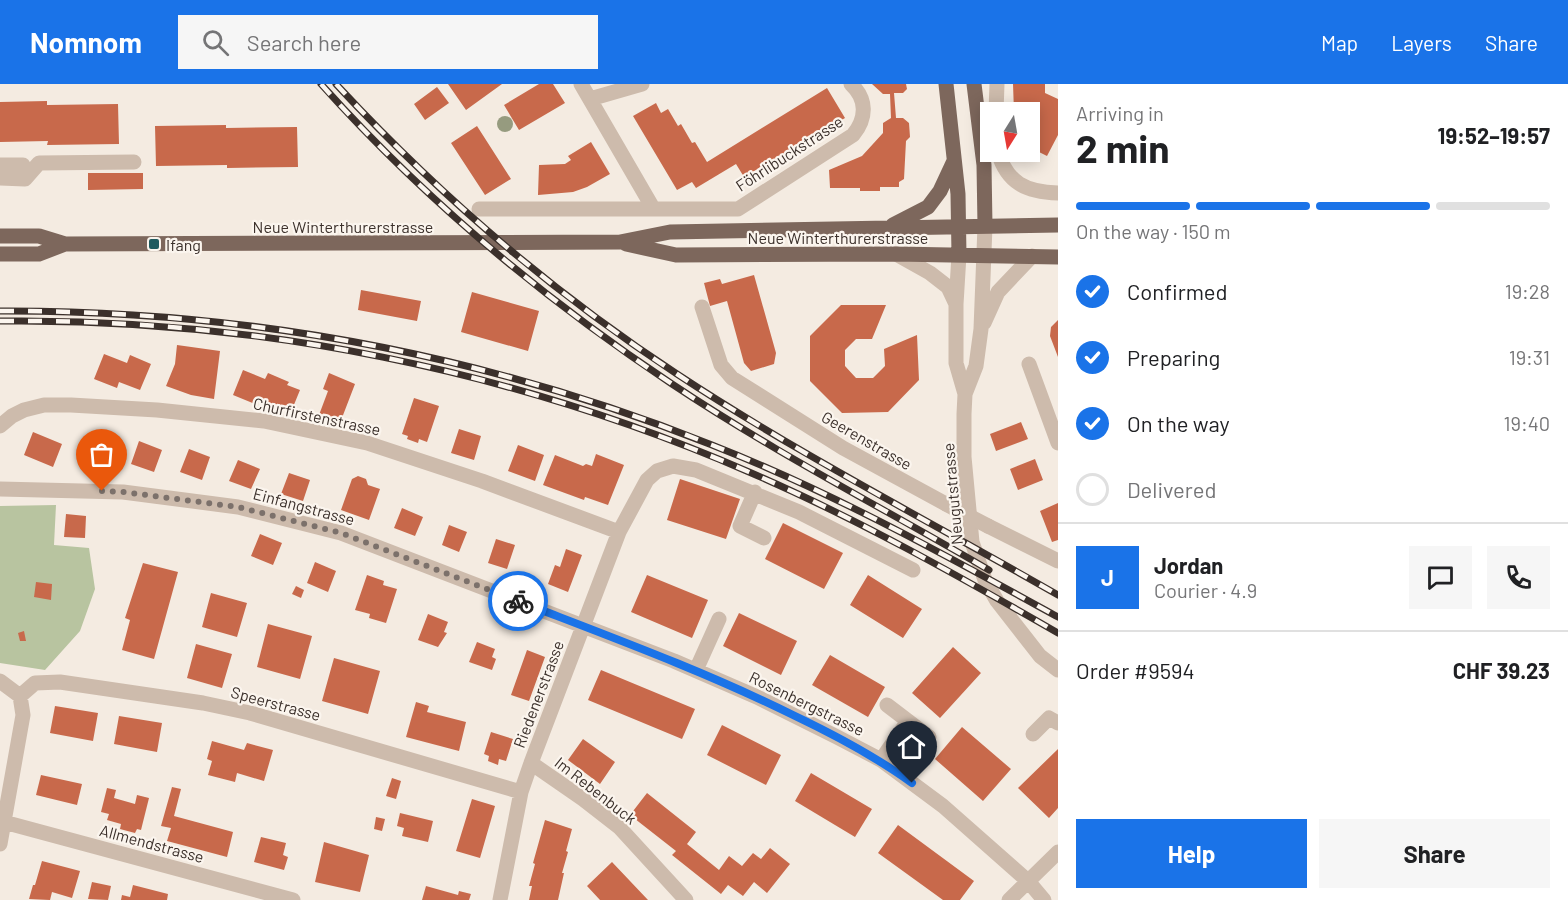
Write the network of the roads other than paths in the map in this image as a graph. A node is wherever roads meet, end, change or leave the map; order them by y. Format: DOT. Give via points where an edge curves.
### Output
graph roads {
  1 [pos="581,84"];
  2 [pos="642,84"];
  3 [pos="851,84"];
  4 [pos="946,84"];
  5 [pos="974,84"];
  6 [pos="997,84"];
  7 [pos="590,99"];
  8 [pos="996,102"];
  9 [pos="955,159"];
  10 [pos="134,162"];
  11 [pos="1001,162"];
  12 [pos="0,165"];
  13 [pos="23,165"];
  14 [pos="0,177"];
  15 [pos="1058,193"];
  16 [pos="653,208"];
  17 [pos="479,209"];
  18 [pos="1058,225"];
  19 [pos="960,226"];
  20 [pos="985,226"];
  21 [pos="887,228"];
  22 [pos="0,236"];
  23 [pos="620,242"];
  24 [pos="65,244"];
  25 [pos="0,254"];
  26 [pos="896,254"];
  27 [pos="959,255"];
  28 [pos="984,256"];
  29 [pos="1032,256"];
  30 [pos="1058,257"];
  31 [pos="956,304"];
  32 [pos="702,307"];
  33 [pos="981,329"];
  34 [pos="1029,364"];
  35 [pos="965,394"];
  36 [pos="2,421"];
  37 [pos="1058,443"];
  38 [pos="0,489"];
  39 [pos="755,492"];
  40 [pos="619,532"];
  41 [pos="764,538"];
  42 [pos="1058,561"];
  43 [pos="913,570"];
  44 [pos="719,620"];
  45 [pos="584,627"];
  46 [pos="696,670"];
  47 [pos="1058,670"];
  48 [pos="0,681"];
  49 [pos="20,696"];
  50 [pos="887,705"];
  51 [pos="908,721"];
  52 [pos="1058,723"];
  53 [pos="1033,734"];
  54 [pos="929,737"];
  55 [pos="881,760"];
  56 [pos="531,763"];
  57 [pos="521,792"];
  58 [pos="2,821"];
  59 [pos="0,844"];
  60 [pos="1058,852"];
  61 [pos="1028,881"];
  62 [pos="293,900"];
  63 [pos="500,900"];
  64 [pos="686,900"];
  65 [pos="1009,900"];
  66 [pos="1044,900"];
  1 -- 7 [label="street"];
  2 -- 7 [label="street"];
  3 -- 16 [label="street, Föhrlibuckstrasse" via="858,91 864,113 853,135 738,208"];
  4 -- 9 [label="main road, Neugutstrasse"];
  5 -- 20 [label="main road, Neugutstrasse" via="984,165"];
  6 -- 8 [label="street"];
  7 -- 16 [label="street"];
  9 -- 19 [label="main road, Neugutstrasse"];
  9 -- 21 [label="main road" via="928,207"];
  10 -- 14 [label="street" via="39,163 25,179"];
  11 -- 15 [label="street" via="1012,179 1026,188"];
  12 -- 13 [label="street"];
  16 -- 17 [label="street"];
  18 -- 20 [label="main road, Neue Winterthurerstrasse"];
  19 -- 20 [label="main road, Neue Winterthurerstrasse"];
  19 -- 21 [label="main road, Neue Winterthurerstrasse"];
  19 -- 27 [label="main road, Neugutstrasse"];
  20 -- 28 [label="street, Neugutstrasse"];
  21 -- 23 [label="main road, Neue Winterthurerstrasse" via="670,232"];
  22 -- 24 [label="main road, Neue Winterthurerstrasse" via="39,236"];
  23 -- 24 [label="main road, Neue Winterthurerstrasse"];
  23 -- 26 [label="main road, Neue Winterthurerstrasse" via="676,255"];
  24 -- 25 [label="main road, Neue Winterthurerstrasse" via="39,254"];
  26 -- 27 [label="main road, Neue Winterthurerstrasse"];
  26 -- 31 [label="street" via="948,287"];
  27 -- 28 [label="main road, Neue Winterthurerstrasse"];
  27 -- 31 [label="street, Neugutstrasse"];
  28 -- 29 [label="main road, Neue Winterthurerstrasse"];
  28 -- 33 [label="street, Neugutstrasse"];
  29 -- 30 [label="main road, Neue Winterthurerstrasse"];
  29 -- 33 [label="street, Neugutstrasse" via="998,292"];
  31 -- 35 [label="street, Neugutstrasse" via="956,363"];
  32 -- 42 [label="street, Geerenstrasse, bridge" via="721,365 732,378 843,448"];
  33 -- 35 [label="street, Neugutstrasse" via="976,366"];
  34 -- 37 [label="street"];
  35 -- 47 [label="street, Neugutstrasse" via="964,457 972,542 997,601 1040,656"];
  36 -- 40 [label="street, Churfirstenstrasse" via="44,405 71,405 264,421 368,443"];
  38 -- 45 [label="street, Einfangstrasse" via="123,492 238,507 341,533"];
  39 -- 40 [label="street, Riedenerstrasse" via="696,470 673,466 646,480"];
  39 -- 41 [label="street" via="740,526"];
  39 -- 43 [label="street, Riedenerstrasse"];
  40 -- 45 [label="street, Riedenerstrasse"];
  44 -- 46 [label="street"];
  45 -- 46 [label="street, Rosenbergstrasse"];
  45 -- 56 [label="street, Riedenerstrasse"];
  46 -- 55 [label="street, Rosenbergstrasse"];
  48 -- 49 [label="street"];
  49 -- 57 [label="street, Speerstrasse" via="35,683 60,682 203,702"];
  49 -- 58 [label="street" via="22,715"];
  50 -- 51 [label="street"];
  51 -- 54 [label="street"];
  51 -- 55 [label="street"];
  52 -- 53 [label="street" via="1049,718"];
  55 -- 61 [label="street, Rosenbergstrasse" via="943,806"];
  56 -- 57 [label="street, Riedenerstrasse"];
  56 -- 64 [label="street, Im Rebenbuck" via="619,827"];
  57 -- 63 [label="street, Riedenerstrasse"];
  58 -- 59 [label="street"];
  58 -- 62 [label="street, Allmendstrasse"];
  60 -- 61 [label="street"];
  61 -- 65 [label="street"];
  61 -- 66 [label="street, Rosenbergstrasse"];
}
